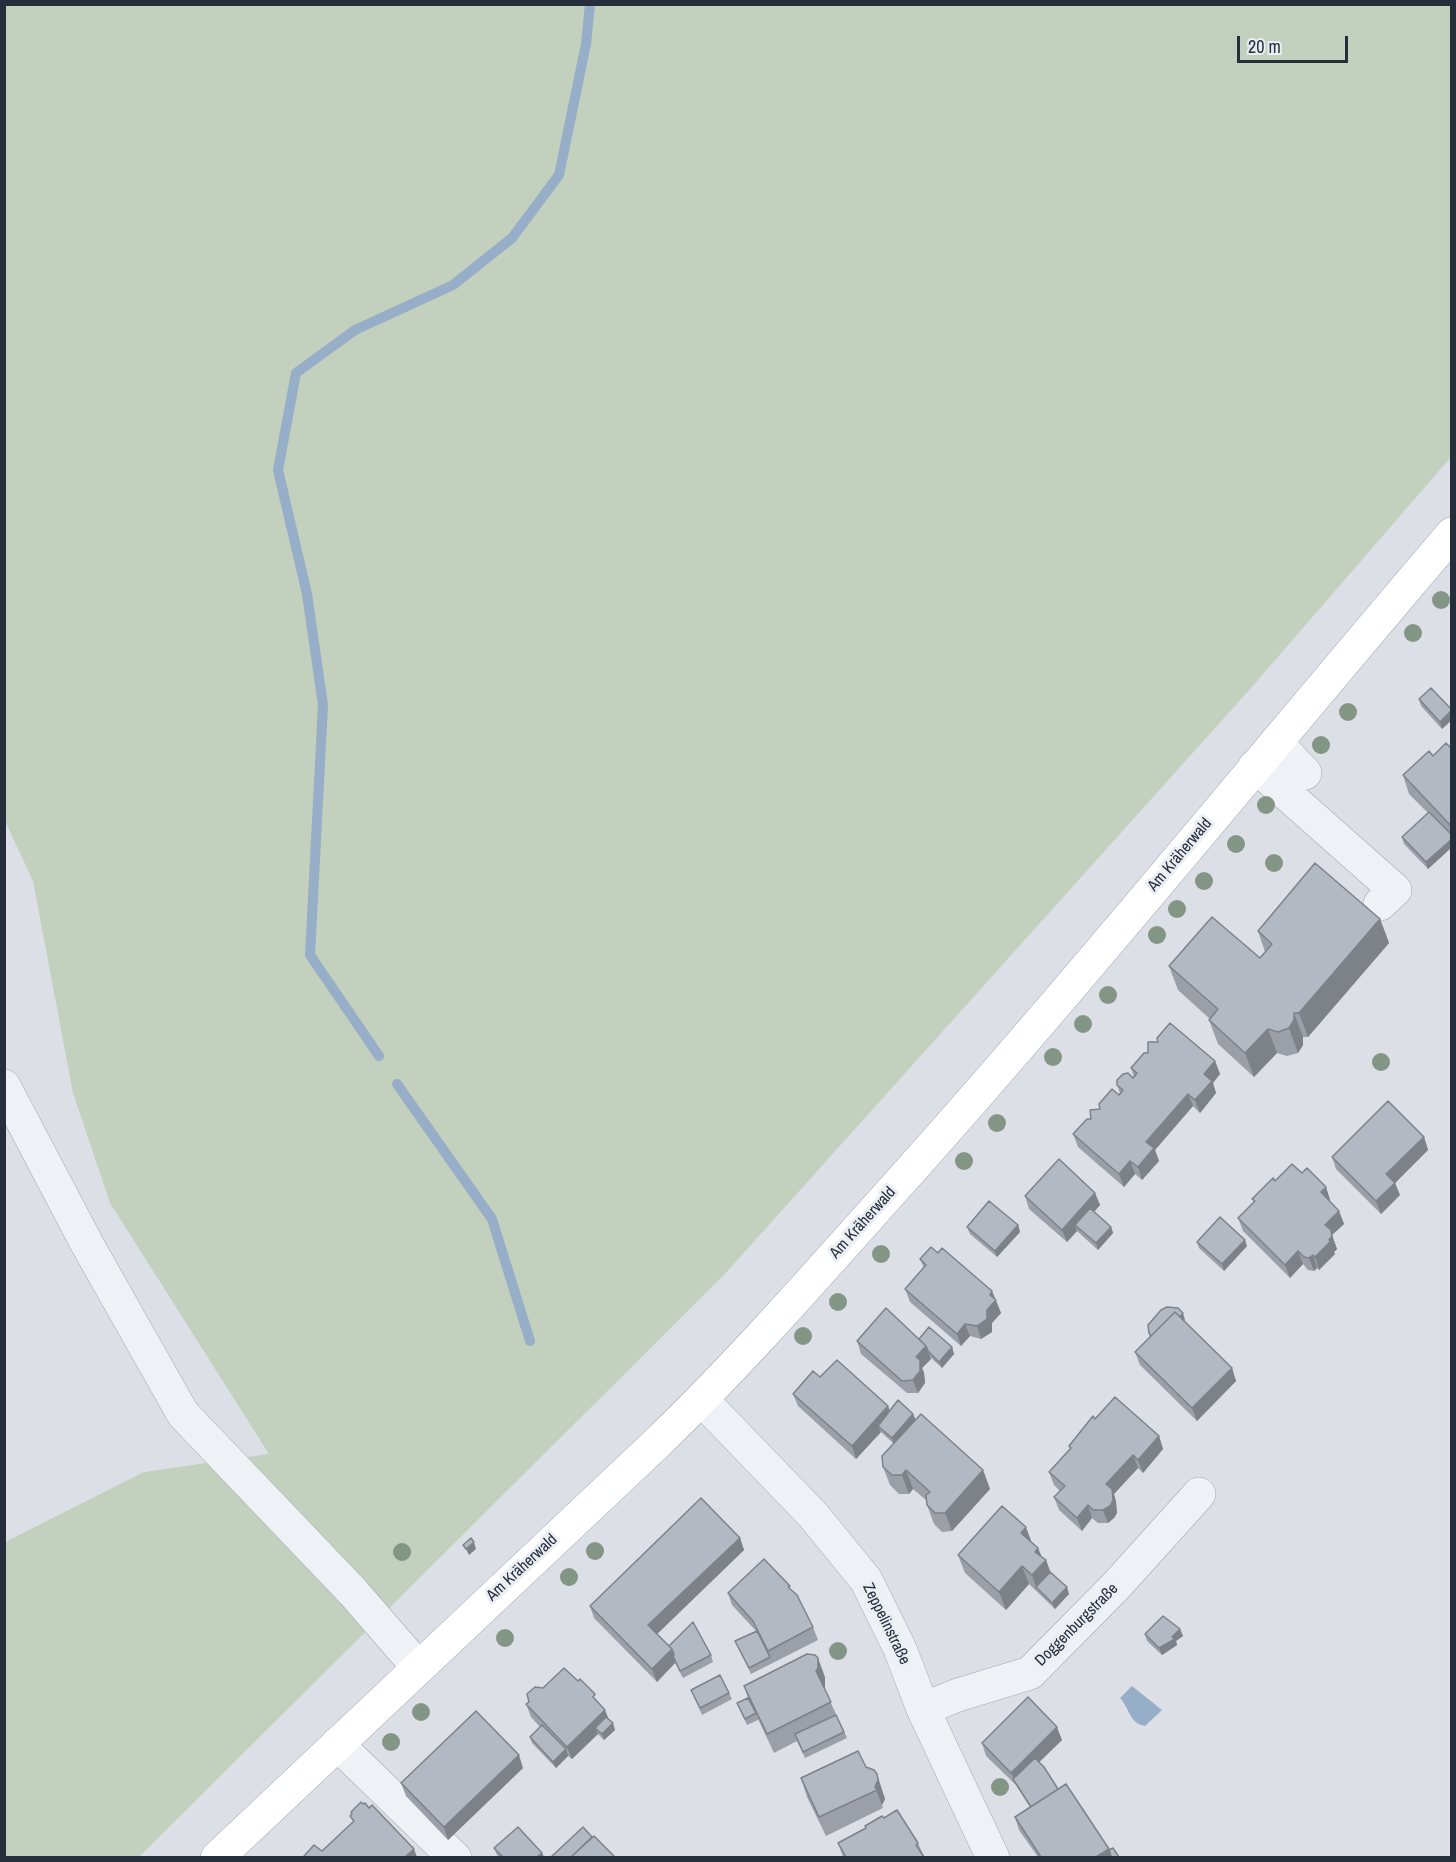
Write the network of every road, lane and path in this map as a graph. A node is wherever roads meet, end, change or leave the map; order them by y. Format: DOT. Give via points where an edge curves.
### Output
graph roads {
  1 [pos="1452,534"];
  2 [pos="1266,754"];
  3 [pos="1305,773"];
  4 [pos="1380,904"];
  5 [pos="4,1086"];
  6 [pos="702,1400"];
  7 [pos="1199,1494"];
  8 [pos="418,1667"];
  9 [pos="923,1709"];
  10 [pos="337,1744"];
  11 [pos="217,1857"];
  12 [pos="455,1857"];
  13 [pos="993,1857"];
  1 -- 2 [label="main road, Am Kräherwald"];
  2 -- 3 [label="street"];
  2 -- 4 [label="street" via="1395,890"];
  2 -- 6 [label="main road, Am Kräherwald" via="978,1095"];
  5 -- 8 [label="street" via="183,1414 353,1592"];
  6 -- 8 [label="main road, Am Kräherwald"];
  6 -- 9 [label="street, Zeppelinstraße" via="813,1515 866,1580 900,1649"];
  7 -- 9 [label="street, Doggenburgstraße" via="1030,1674"];
  8 -- 10 [label="main road, Am Kräherwald"];
  9 -- 13 [label="street, Zeppelinstraße"];
  10 -- 11 [label="main road, Am Kräherwald"];
  10 -- 12 [label="street"];
}
